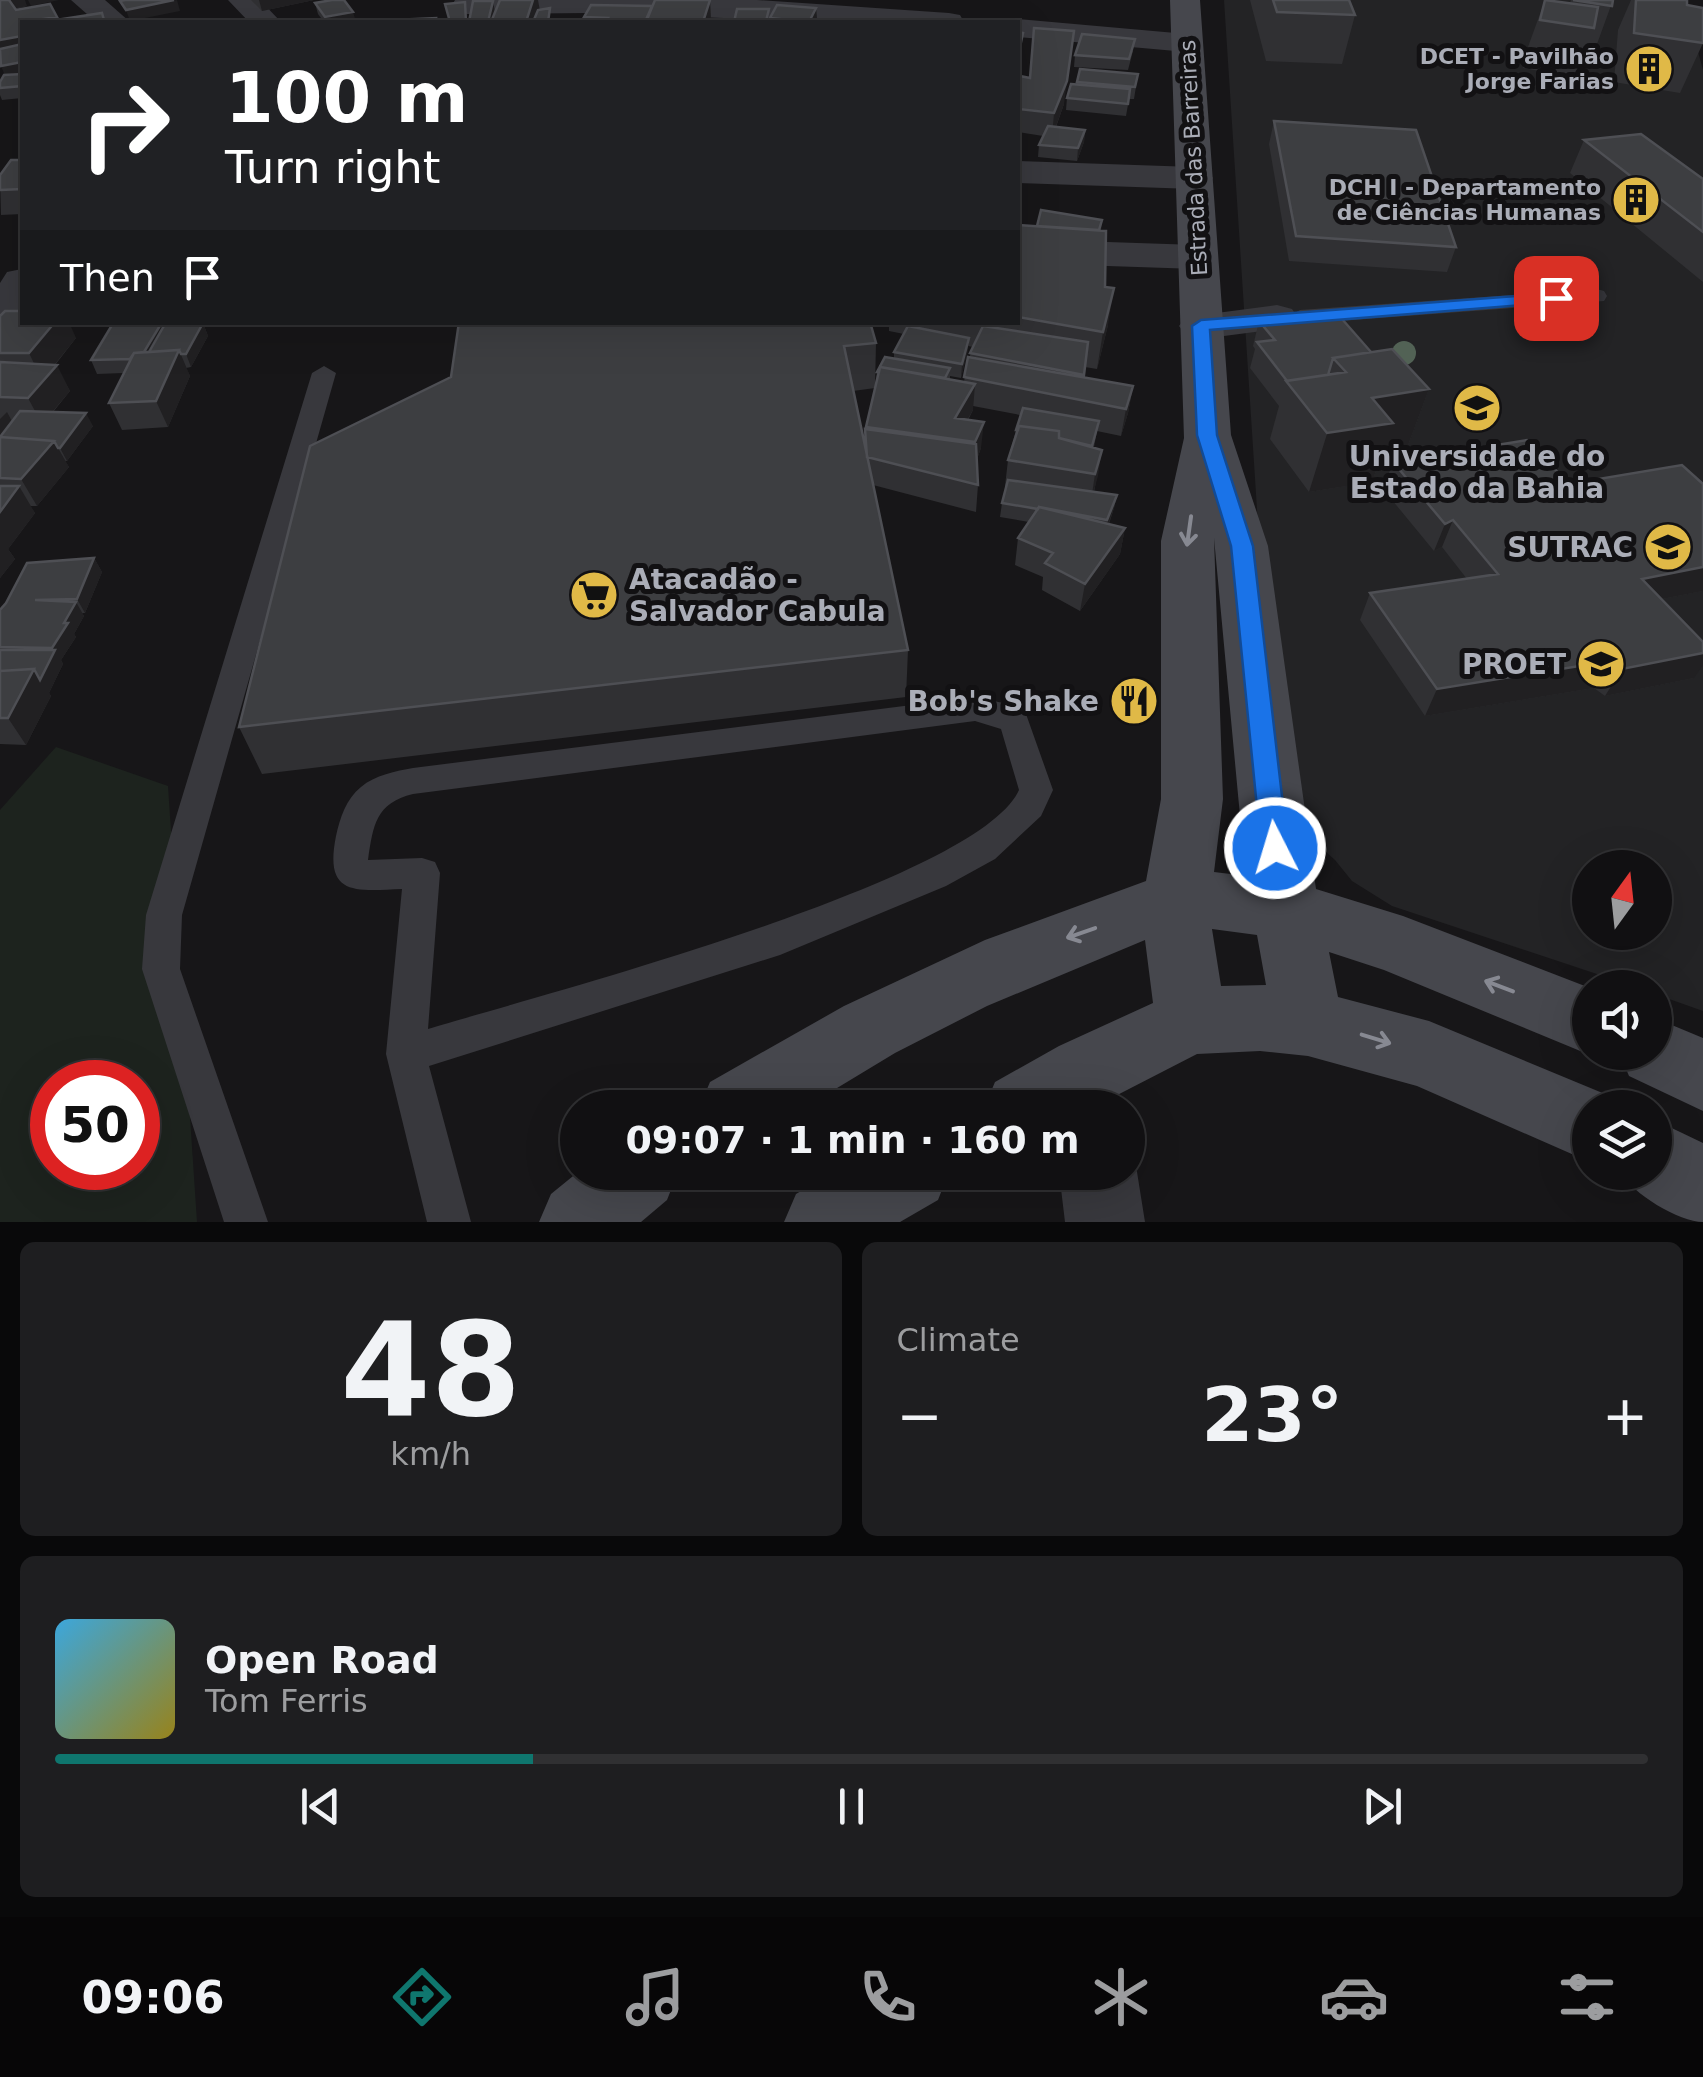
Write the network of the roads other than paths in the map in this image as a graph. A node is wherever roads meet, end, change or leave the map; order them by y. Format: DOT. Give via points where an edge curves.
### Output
graph roads {
  1 [pos="86,0"];
  2 [pos="244,0"];
  3 [pos="1185,0"];
  4 [pos="468,5"];
  5 [pos="112,20"];
  6 [pos="264,20"];
  7 [pos="916,20"];
  8 [pos="1020,28"];
  9 [pos="1187,43"];
  10 [pos="1020,172"];
  11 [pos="1194,178"];
  12 [pos="1020,251"];
  13 [pos="1197,257"];
  14 [pos="20,285"];
  15 [pos="1596,296"];
  16 [pos="0,313"];
  17 [pos="1277,318"];
  18 [pos="1201,326"];
  19 [pos="324,373"];
  20 [pos="1207,435"];
  21 [pos="1174,903"];
  22 [pos="1286,910"];
  23 [pos="1572,1015"];
  24 [pos="1191,1022"];
  25 [pos="1308,1023"];
  26 [pos="406,1054"];
  27 [pos="1672,1060"];
  28 [pos="1703,1076"];
  29 [pos="1087,1089"];
  30 [pos="770,1090"];
  31 [pos="1572,1117"];
  32 [pos="1672,1168"];
  33 [pos="1703,1186"];
  34 [pos="617,1190"];
  35 [pos="879,1190"];
  36 [pos="1101,1190"];
  37 [pos="246,1222"];
  38 [pos="449,1222"];
  39 [pos="579,1222"];
  40 [pos="824,1222"];
  41 [pos="1105,1222"];
  1 -- 5 [label="street"];
  2 -- 6 [label="street"];
  3 -- 9 [label="main road, Estrada das Barreiras"];
  4 -- 7 [label="street" via="653,4"];
  8 -- 9 [label="street"];
  9 -- 11 [label="main road, Estrada das Barreiras"];
  10 -- 11 [label="street"];
  11 -- 13 [label="main road, Estrada das Barreiras"];
  12 -- 13 [label="street"];
  13 -- 18 [label="main road, Estrada das Barreiras"];
  14 -- 16 [label="street"];
  15 -- 17 [label="lane"];
  17 -- 18 [label="street"];
  18 -- 20 [label="main road, Estrada das Barreiras"];
  19 -- 37 [label="lane" via="164,915 161,969"];
  20 -- 21 [label="main road, Estrada das Barreiras, one-way" via="1186,541 1192,798"];
  20 -- 22 [label="main road, Estrada das Barreiras" via="1242,546"];
  21 -- 22 [label="main road"];
  21 -- 24 [label="main road, Estrada das Barreiras"];
  21 -- 30 [label="main road, one-way" via="994,968"];
  23 -- 22 [label="main road, one-way"];
  22 -- 25 [label="main road, Estrada das Barreiras"];
  24 -- 25 [label="main road"];
  24 -- 29 [label="main road"];
  25 -- 31 [label="main road, one-way" via="1429,1056"];
  26 -- 26 [label="lane" via="780,940 982,849 1029,806 1036,790 1015,722 974,709 381,788 361,804 349,868 363,875 422,874"];
  26 -- 38 [label="lane"];
  27 -- 28 [label="main road"];
  32 -- 33 [label="main road"];
  34 -- 39 [label="main road"];
  35 -- 40 [label="main road"];
  36 -- 41 [label="street"];
}
